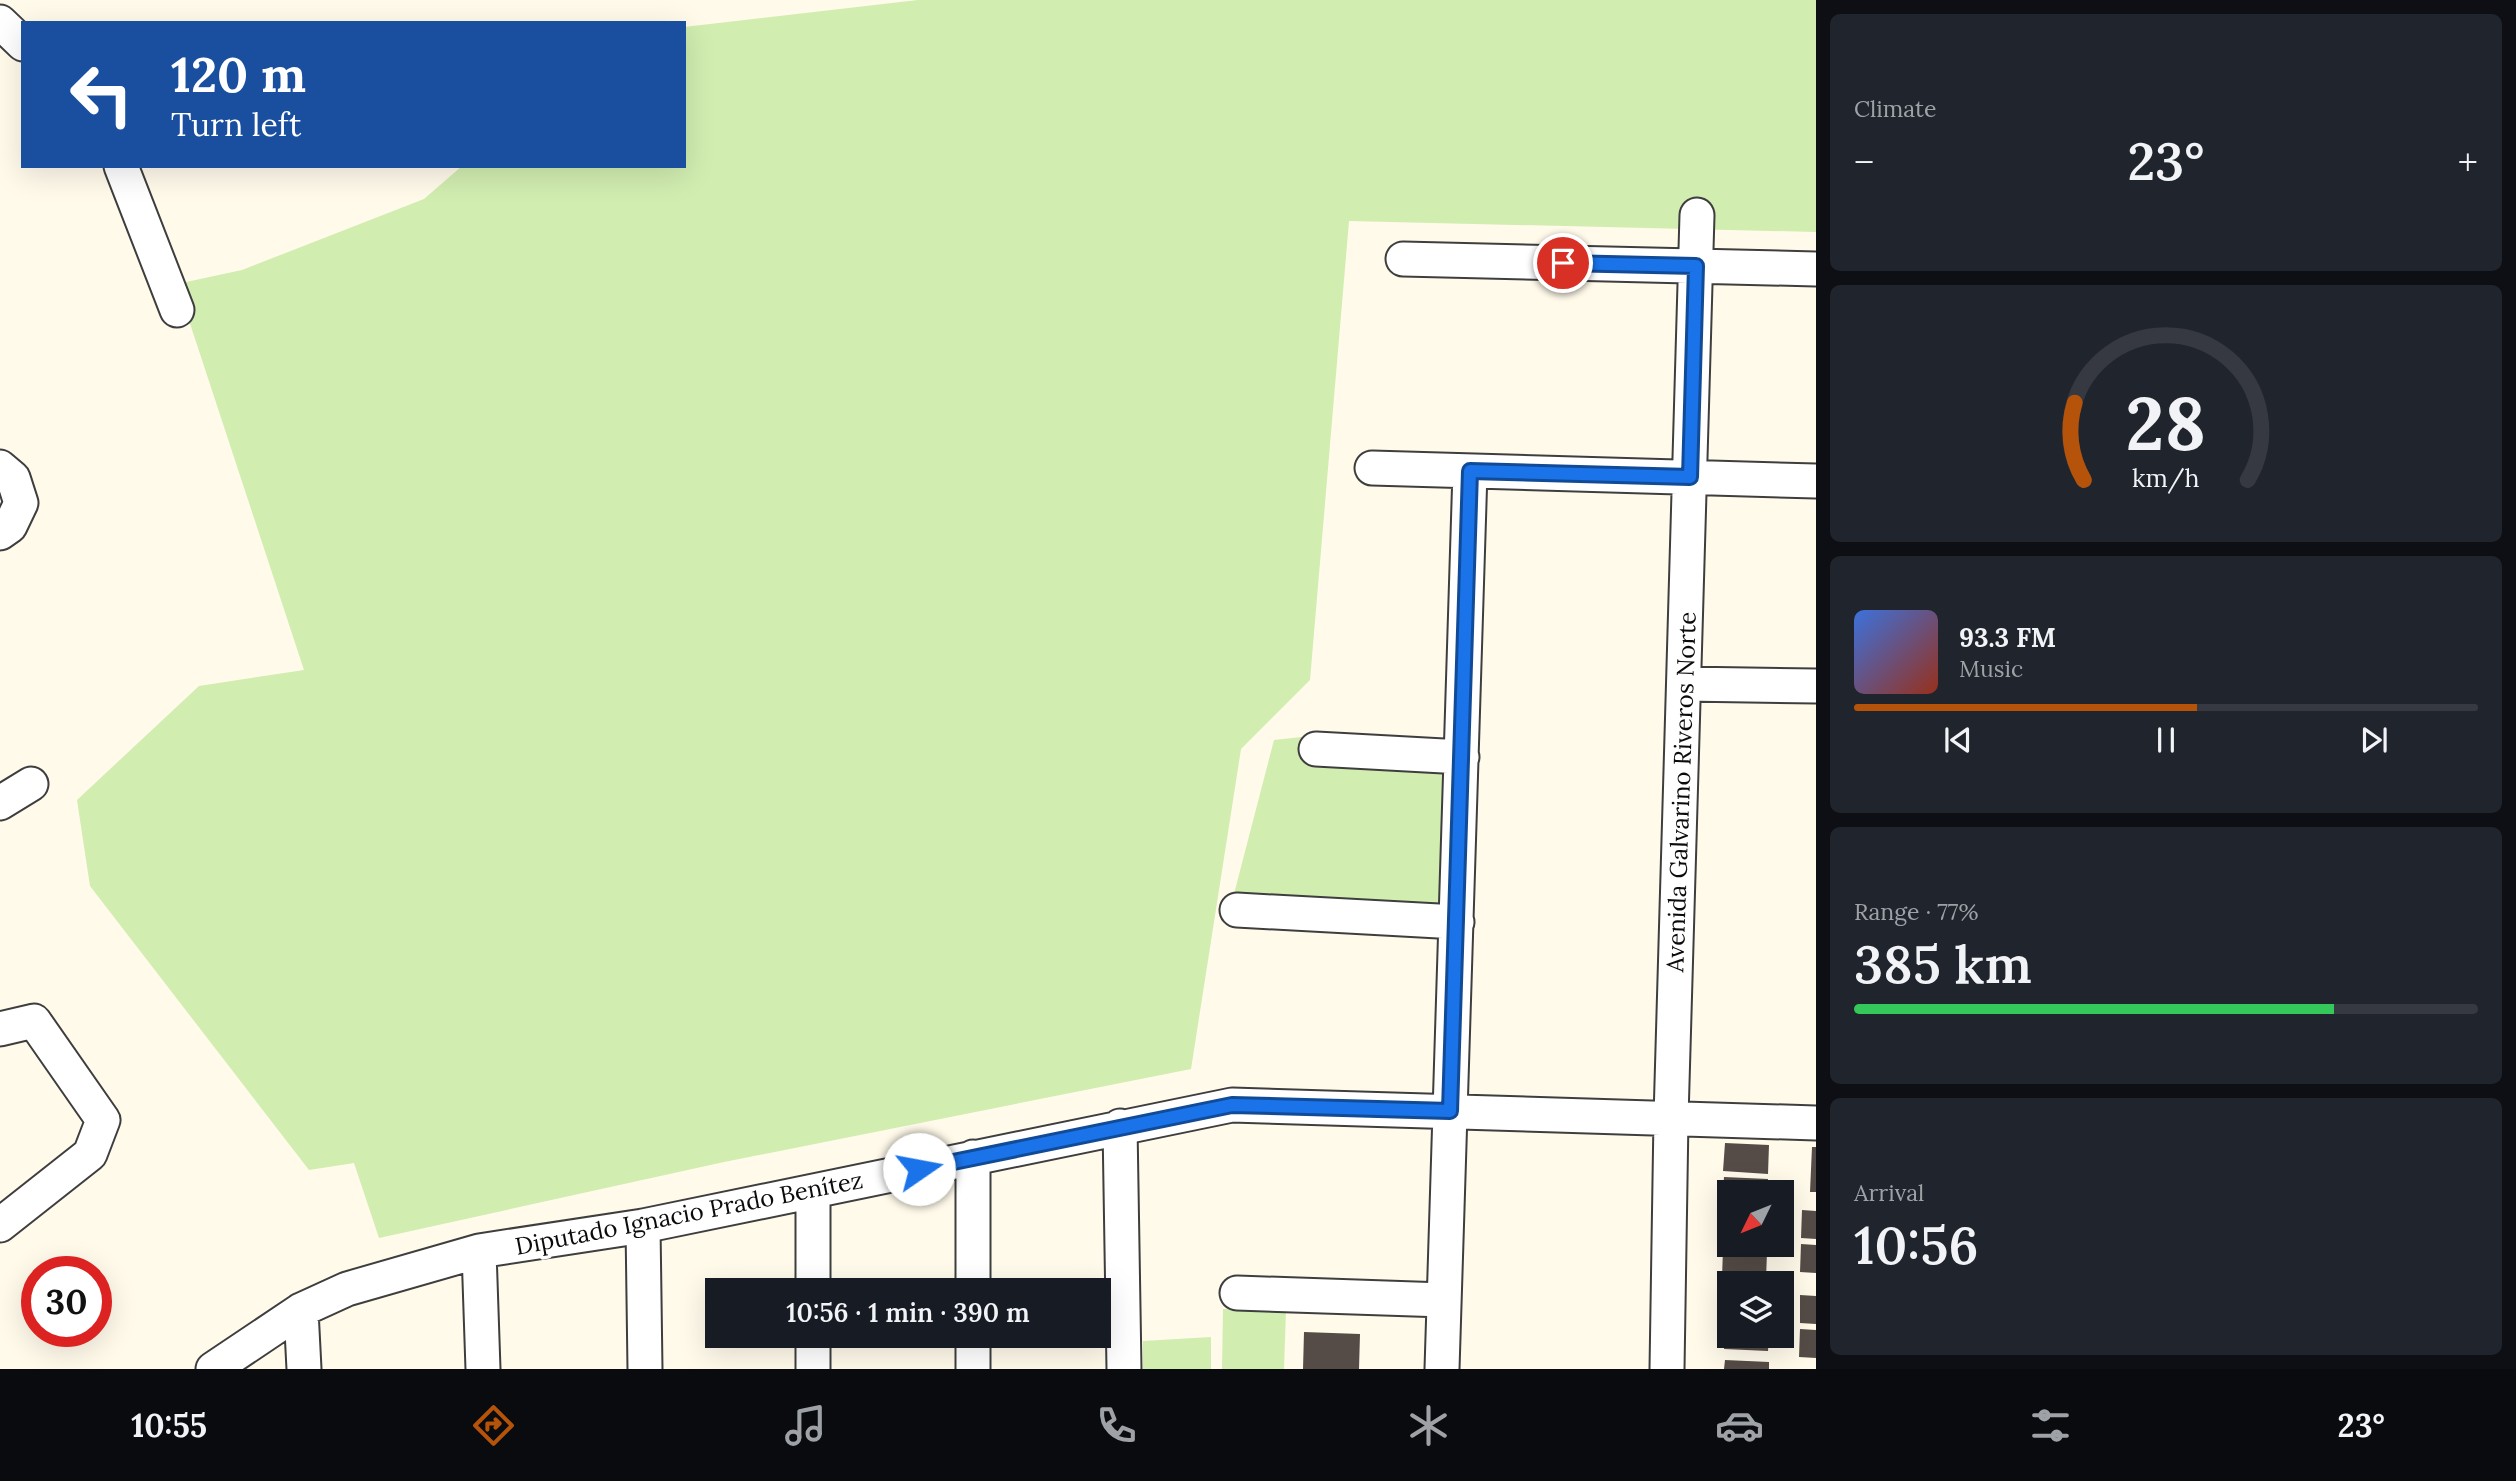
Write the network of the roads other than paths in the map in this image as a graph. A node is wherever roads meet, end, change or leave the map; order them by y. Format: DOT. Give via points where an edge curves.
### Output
graph roads {
  1 [pos="0,22"];
  2 [pos="21,42"];
  3 [pos="122,168"];
  4 [pos="1697,215"];
  5 [pos="1403,259"];
  6 [pos="1696,266"];
  7 [pos="1816,270"];
  8 [pos="177,310"];
  9 [pos="0,467"];
  10 [pos="1372,468"];
  11 [pos="1470,471"];
  12 [pos="1690,477"];
  13 [pos="1816,481"];
  14 [pos="0,533"];
  15 [pos="1684,684"];
  16 [pos="1816,686"];
  17 [pos="1316,749"];
  18 [pos="1462,757"];
  19 [pos="31,784"];
  20 [pos="0,803"];
  21 [pos="1237,910"];
  22 [pos="1457,922"];
  23 [pos="0,1029"];
  24 [pos="1450,1111"];
  25 [pos="1671,1118"];
  26 [pos="1816,1123"];
  27 [pos="1120,1126"];
  28 [pos="973,1157"];
  29 [pos="813,1192"];
  30 [pos="0,1225"];
  31 [pos="643,1226"];
  32 [pos="479,1251"];
  33 [pos="813,1278"];
  34 [pos="973,1278"];
  35 [pos="1237,1293"];
  36 [pos="1444,1300"];
  37 [pos="301,1310"];
  38 [pos="813,1348"];
  39 [pos="973,1348"];
  40 [pos="213,1369"];
  41 [pos="304,1369"];
  42 [pos="484,1369"];
  43 [pos="645,1369"];
  44 [pos="813,1369"];
  45 [pos="973,1369"];
  46 [pos="1124,1369"];
  47 [pos="1442,1369"];
  48 [pos="1668,1369"];
  1 -- 2 [label="street"];
  3 -- 8 [label="street"];
  4 -- 6 [label="street, Avenida Galvarino Riveros Norte"];
  5 -- 6 [label="street"];
  6 -- 7 [label="street"];
  6 -- 12 [label="street, Avenida Galvarino Riveros Norte"];
  9 -- 14 [label="street" via="13,478 21,503 10,526"];
  10 -- 11 [label="street"];
  11 -- 12 [label="street"];
  11 -- 18 [label="street"];
  12 -- 13 [label="street"];
  12 -- 15 [label="street, Avenida Galvarino Riveros Norte"];
  15 -- 16 [label="street"];
  15 -- 25 [label="street, Avenida Galvarino Riveros Norte"];
  17 -- 18 [label="street"];
  18 -- 22 [label="street"];
  19 -- 20 [label="street"];
  21 -- 22 [label="street"];
  22 -- 24 [label="street"];
  23 -- 30 [label="street" via="34,1021 103,1120 90,1154"];
  24 -- 25 [label="street, Diputado Ignacio Prado Benítez"];
  24 -- 27 [label="street, Diputado Ignacio Prado Benítez" via="1232,1105"];
  24 -- 36 [label="street"];
  25 -- 26 [label="street, Diputado Ignacio Prado Benítez"];
  25 -- 48 [label="street, Avenida Galvarino Riveros Norte"];
  27 -- 28 [label="street, Diputado Ignacio Prado Benítez"];
  27 -- 46 [label="street"];
  28 -- 29 [label="street, Diputado Ignacio Prado Benítez"];
  28 -- 34 [label="street"];
  29 -- 31 [label="street, Diputado Ignacio Prado Benítez"];
  29 -- 33 [label="street"];
  31 -- 32 [label="street, Diputado Ignacio Prado Benítez"];
  31 -- 43 [label="street"];
  32 -- 37 [label="street, Diputado Ignacio Prado Benítez" via="347,1289"];
  32 -- 42 [label="street"];
  35 -- 36 [label="street"];
  36 -- 47 [label="street"];
  37 -- 40 [label="street, Diputado Ignacio Prado Benítez"];
  37 -- 41 [label="street"];
  38 -- 44 [label="street"];
  39 -- 45 [label="street"];
}
